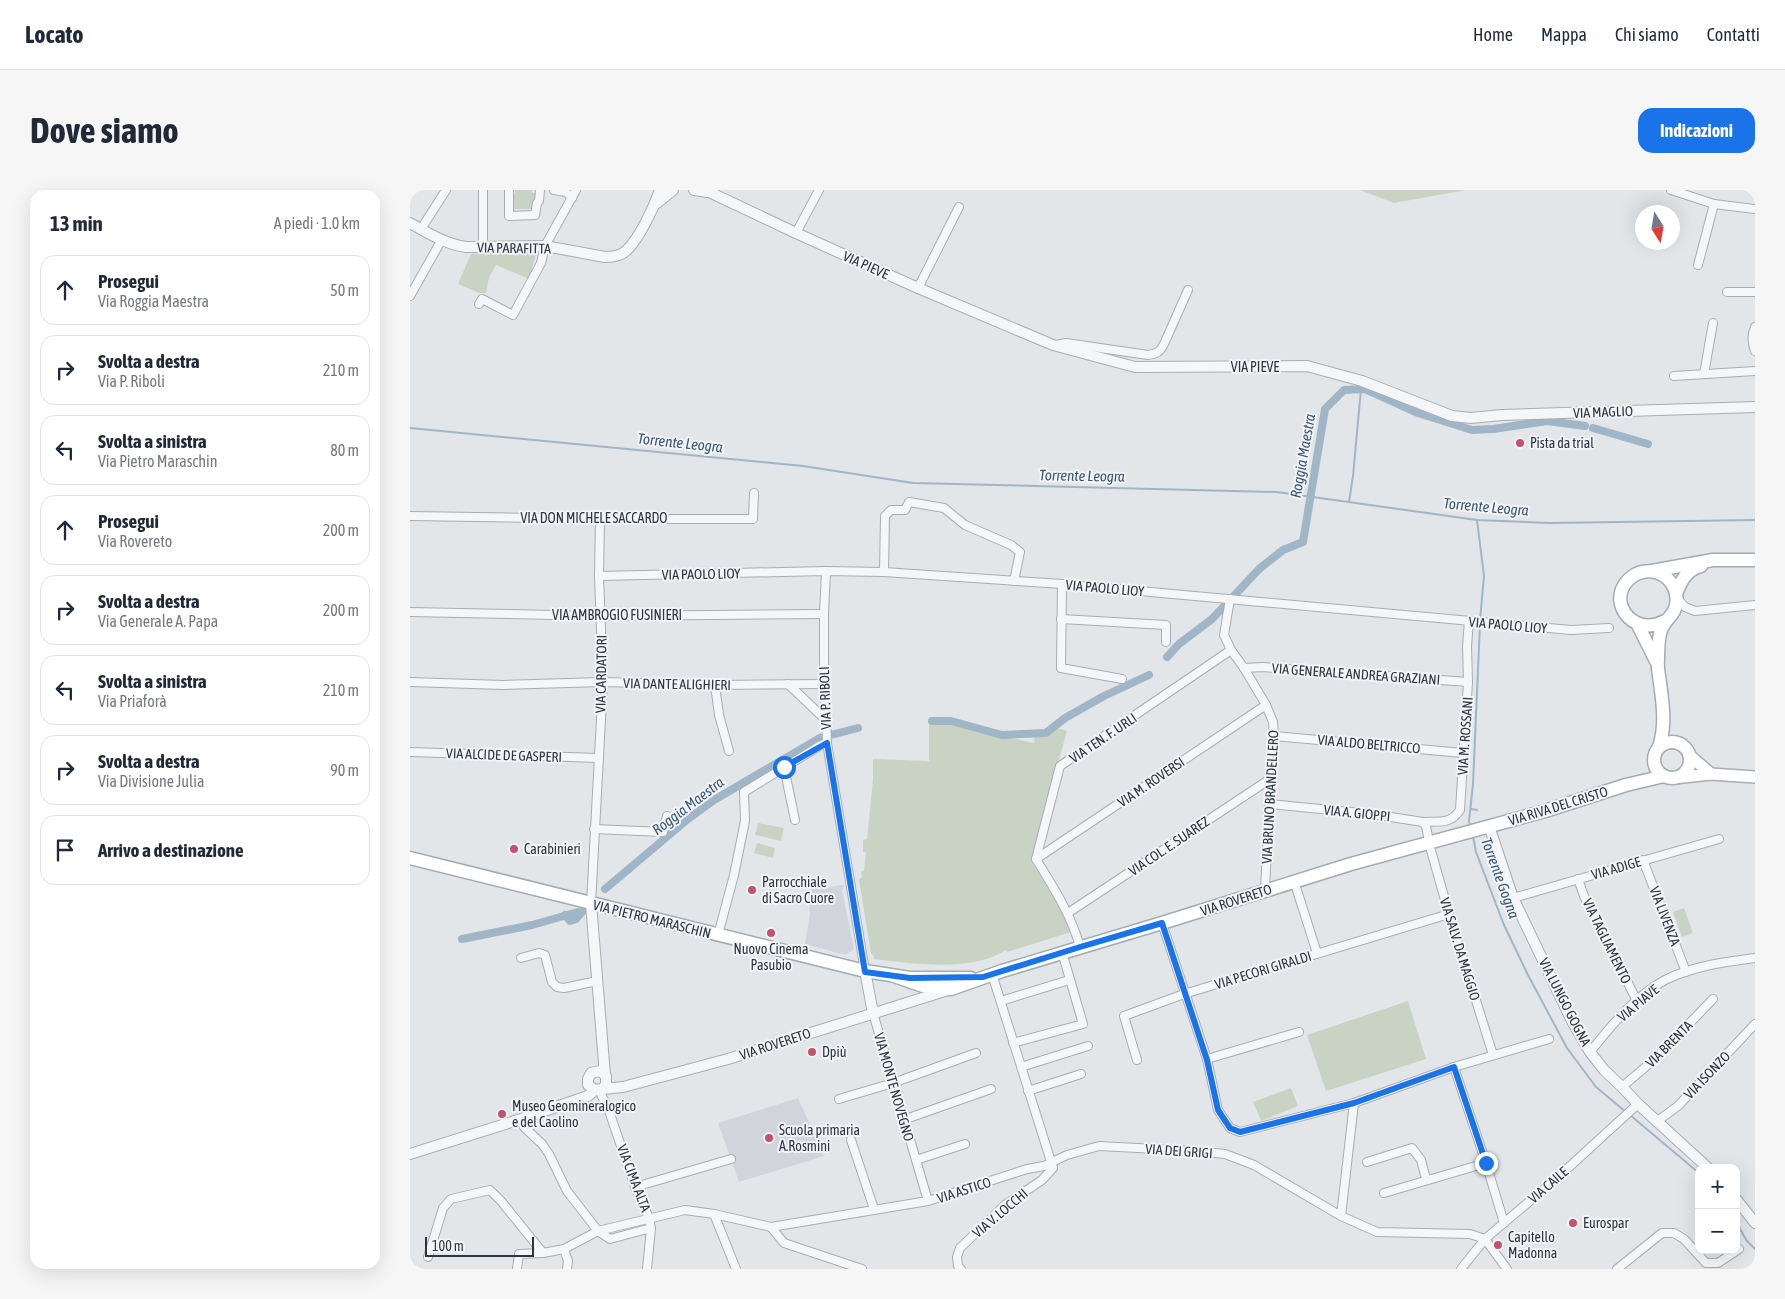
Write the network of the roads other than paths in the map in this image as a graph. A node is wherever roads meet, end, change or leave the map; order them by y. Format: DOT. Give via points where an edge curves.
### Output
graph roads {
  1 [pos="446,190"];
  2 [pos="483,190"];
  3 [pos="509,190"];
  4 [pos="540,190"];
  5 [pos="554,190"];
  6 [pos="576,190"];
  7 [pos="660,190"];
  8 [pos="672,190"];
  9 [pos="678,190"];
  10 [pos="694,190"];
  11 [pos="819,190"];
  12 [pos="1671,190"];
  13 [pos="706,191"];
  14 [pos="572,198"];
  15 [pos="656,203"];
  16 [pos="1714,204"];
  17 [pos="959,207"];
  18 [pos="1755,209"];
  19 [pos="410,223"];
  20 [pos="421,229"];
  21 [pos="796,233"];
  22 [pos="441,241"];
  23 [pos="545,246"];
  24 [pos="483,247"];
  25 [pos="1698,266"];
  26 [pos="918,288"];
  27 [pos="1188,290"];
  28 [pos="1727,292"];
  29 [pos="1755,292"];
  30 [pos="410,296"];
  31 [pos="479,304"];
  32 [pos="1714,323"];
  33 [pos="1755,328"];
  34 [pos="1053,345"];
  35 [pos="1755,351"];
  36 [pos="1755,371"];
  37 [pos="1704,374"];
  38 [pos="1674,376"];
  39 [pos="1755,407"];
  40 [pos="1452,416"];
  41 [pos="754,493"];
  42 [pos="410,516"];
  43 [pos="600,519"];
  44 [pos="1755,560"];
  45 [pos="1730,561"];
  46 [pos="826,571"];
  47 [pos="1652,571"];
  48 [pos="884,572"];
  49 [pos="600,576"];
  50 [pos="1014,581"];
  51 [pos="1062,584"];
  52 [pos="1676,595"];
  53 [pos="1230,599"];
  54 [pos="1755,605"];
  55 [pos="410,612"];
  56 [pos="824,614"];
  57 [pos="602,616"];
  58 [pos="1061,619"];
  59 [pos="1472,621"];
  60 [pos="1665,621"];
  61 [pos="1638,625"];
  62 [pos="1609,628"];
  63 [pos="1166,642"];
  64 [pos="1231,650"];
  65 [pos="1657,663"];
  66 [pos="1244,668"];
  67 [pos="1122,679"];
  68 [pos="410,682"];
  69 [pos="603,682"];
  70 [pos="1468,682"];
  71 [pos="788,684"];
  72 [pos="825,684"];
  73 [pos="715,685"];
  74 [pos="1266,705"];
  75 [pos="1664,709"];
  76 [pos="826,720"];
  77 [pos="1274,736"];
  78 [pos="827,743"];
  79 [pos="1679,744"];
  80 [pos="729,751"];
  81 [pos="410,752"];
  82 [pos="1657,752"];
  83 [pos="1463,753"];
  84 [pos="1689,755"];
  85 [pos="599,758"];
  86 [pos="784,767"];
  87 [pos="1711,774"];
  88 [pos="1669,777"];
  89 [pos="1755,777"];
  90 [pos="1270,779"];
  91 [pos="1626,785"];
  92 [pos="1269,804"];
  93 [pos="666,816"];
  94 [pos="795,820"];
  95 [pos="1423,822"];
  96 [pos="1484,828"];
  97 [pos="594,829"];
  98 [pos="1719,839"];
  99 [pos="1429,841"];
  100 [pos="410,858"];
  101 [pos="1036,859"];
  102 [pos="1643,860"];
  103 [pos="1578,880"];
  104 [pos="1294,881"];
  105 [pos="1265,890"];
  106 [pos="1514,898"];
  107 [pos="591,904"];
  108 [pos="1068,913"];
  109 [pos="1449,914"];
  110 [pos="1162,923"];
  111 [pos="718,935"];
  112 [pos="1080,947"];
  113 [pos="1062,952"];
  114 [pos="1317,953"];
  115 [pos="521,958"];
  116 [pos="1755,958"];
  117 [pos="865,972"];
  118 [pos="1686,972"];
  119 [pos="894,976"];
  120 [pos="988,976"];
  121 [pos="1070,980"];
  122 [pos="597,981"];
  123 [pos="953,985"];
  124 [pos="924,992"];
  125 [pos="1184,994"];
  126 [pos="1714,999"];
  127 [pos="1001,1001"];
  128 [pos="1637,1002"];
  129 [pos="873,1013"];
  130 [pos="1755,1024"];
  131 [pos="1299,1032"];
  132 [pos="1549,1039"];
  133 [pos="1014,1043"];
  134 [pos="1088,1046"];
  135 [pos="976,1052"];
  136 [pos="1590,1052"];
  137 [pos="602,1055"];
  138 [pos="1493,1055"];
  139 [pos="1137,1060"];
  140 [pos="1207,1060"];
  141 [pos="1021,1067"];
  142 [pos="1454,1067"];
  143 [pos="594,1072"];
  144 [pos="1081,1074"];
  145 [pos="606,1077"];
  146 [pos="893,1083"];
  147 [pos="630,1085"];
  148 [pos="1622,1087"];
  149 [pos="596,1089"];
  150 [pos="991,1089"];
  151 [pos="1028,1091"];
  152 [pos="839,1100"];
  153 [pos="1354,1103"];
  154 [pos="1636,1106"];
  155 [pos="521,1119"];
  156 [pos="903,1120"];
  157 [pos="1656,1122"];
  158 [pos="851,1140"];
  159 [pos="965,1144"];
  160 [pos="410,1154"];
  161 [pos="730,1159"];
  162 [pos="916,1160"];
  163 [pos="1051,1162"];
  164 [pos="1367,1162"];
  165 [pos="1486,1163"];
  166 [pos="1703,1164"];
  167 [pos="1426,1179"];
  168 [pos="635,1187"];
  169 [pos="1384,1192"];
  170 [pos="928,1201"];
  171 [pos="1740,1204"];
  172 [pos="874,1209"];
  173 [pos="714,1214"];
  174 [pos="1341,1216"];
  175 [pos="650,1218"];
  176 [pos="1504,1223"];
  177 [pos="1755,1223"];
  178 [pos="771,1227"];
  179 [pos="651,1228"];
  180 [pos="598,1232"];
  181 [pos="1485,1239"];
  182 [pos="564,1249"];
  183 [pos="1695,1251"];
  184 [pos="542,1253"];
  185 [pos="1698,1254"];
  186 [pos="1732,1254"];
  187 [pos="428,1257"];
  188 [pos="850,1267"];
  189 [pos="517,1269"];
  190 [pos="567,1269"];
  191 [pos="647,1269"];
  192 [pos="736,1269"];
  193 [pos="862,1269"];
  194 [pos="961,1269"];
  195 [pos="1461,1269"];
  196 [pos="1507,1269"];
  197 [pos="1617,1269"];
  1 -- 20 [label="street"];
  2 -- 24 [label="street"];
  3 -- 4 [label="street" via="509,216 535,215"];
  5 -- 14 [label="street" via="566,192"];
  6 -- 14 [label="street"];
  7 -- 15 [label="street, VIA PARAFITTA"];
  8 -- 9 [label="street"];
  8 -- 15 [label="street, VIA PARAFITTA"];
  10 -- 13 [label="street, VIA PIEVE"];
  11 -- 21 [label="street"];
  12 -- 16 [label="street"];
  13 -- 21 [label="street, VIA PIEVE"];
  14 -- 23 [label="street"];
  15 -- 23 [label="street, VIA PARAFITTA" via="627,250 618,255 605,257"];
  16 -- 18 [label="street"];
  16 -- 25 [label="street"];
  17 -- 26 [label="street"];
  19 -- 20 [label="street, VIA PARAFITTA"];
  20 -- 22 [label="street, VIA PARAFITTA"];
  21 -- 26 [label="street, VIA PIEVE"];
  22 -- 24 [label="street, VIA PARAFITTA"];
  22 -- 30 [label="street"];
  23 -- 24 [label="street, VIA PARAFITTA"];
  23 -- 31 [label="street" via="541,263 512,316 482,299"];
  26 -- 34 [label="street, VIA PIEVE"];
  27 -- 34 [label="street, VIA PIEVE" via="1164,344 1154,354 1066,343"];
  28 -- 29 [label="street"];
  32 -- 37 [label="street"];
  33 -- 35 [label="street" via="1752,344"];
  34 -- 40 [label="street, VIA PIEVE" via="1135,368 1307,366 1362,381"];
  36 -- 37 [label="street"];
  37 -- 38 [label="street"];
  39 -- 40 [label="street, VIA MAGLIO" via="1471,418"];
  41 -- 43 [label="street, VIA DON MICHELE SACCARDO" via="753,519"];
  42 -- 43 [label="street, VIA DON MICHELE SACCARDO"];
  43 -- 49 [label="street, VIA CARDATORI"];
  44 -- 45 [label="main road"];
  45 -- 47 [label="main road" via="1713,560"];
  45 -- 52 [label="main road" via="1694,568 1681,581"];
  46 -- 48 [label="street, VIA PAOLO LIOY"];
  46 -- 49 [label="street, VIA PAOLO LIOY"];
  46 -- 56 [label="street, VIA P. RIBOLI"];
  47 -- 52 [label="main road" via="1668,578"];
  47 -- 61 [label="main road" via="1635,574 1623,588 1621,605 1630,620"];
  48 -- 50 [label="street, VIA PAOLO LIOY"];
  48 -- 50 [label="street" via="885,516 891,510 906,510 908,502 944,508 965,525 1011,545 1020,552"];
  49 -- 57 [label="street, VIA CARDATORI"];
  50 -- 51 [label="street, VIA PAOLO LIOY"];
  51 -- 53 [label="street, VIA PAOLO LIOY"];
  51 -- 58 [label="street"];
  52 -- 54 [label="street" via="1685,607 1695,611"];
  52 -- 60 [label="main road" via="1674,611"];
  53 -- 59 [label="street, VIA PAOLO LIOY"];
  53 -- 64 [label="street, VIA BRUNO BRANDELLERO" via="1224,635"];
  55 -- 57 [label="street, VIA AMBROGIO FUSINIERI"];
  56 -- 57 [label="street, VIA AMBROGIO FUSINIERI"];
  56 -- 72 [label="street, VIA P. RIBOLI"];
  57 -- 69 [label="street, VIA CARDATORI"];
  58 -- 63 [label="street" via="1166,625"];
  58 -- 67 [label="street" via="1061,668"];
  59 -- 62 [label="street, VIA PAOLO LIOY" via="1571,630"];
  59 -- 70 [label="street, VIA M. ROSSANI" via="1467,646"];
  60 -- 61 [label="main road" via="1652,626"];
  60 -- 65 [label="main road"];
  61 -- 65 [label="main road"];
  64 -- 66 [label="street, VIA BRUNO BRANDELLERO"];
  64 -- 101 [label="street, VIA TEN. F. URLI" via="1060,766"];
  65 -- 75 [label="main road"];
  66 -- 70 [label="street, VIA GENERALE ANDREA GRAZIANI"];
  66 -- 74 [label="street, VIA BRUNO BRANDELLERO"];
  68 -- 69 [label="street, VIA DANTE ALIGHIERI" via="503,685"];
  69 -- 73 [label="street, VIA DANTE ALIGHIERI"];
  69 -- 85 [label="street, VIA CARDATORI"];
  70 -- 83 [label="street, VIA M. ROSSANI"];
  71 -- 72 [label="street, VIA DANTE ALIGHIERI"];
  71 -- 73 [label="street, VIA DANTE ALIGHIERI"];
  71 -- 76 [label="street"];
  72 -- 76 [label="street, VIA P. RIBOLI"];
  73 -- 80 [label="street"];
  74 -- 77 [label="street, VIA BRUNO BRANDELLERO" via="1273,722"];
  74 -- 101 [label="street, VIA M. ROVERSI"];
  75 -- 79 [label="main road"];
  75 -- 82 [label="main road" via="1664,730"];
  76 -- 78 [label="street, VIA P. RIBOLI"];
  77 -- 83 [label="street, VIA ALDO BELTRICCO"];
  77 -- 90 [label="street, VIA BRUNO BRANDELLERO"];
  78 -- 86 [label="street"];
  78 -- 117 [label="street, VIA P. RIBOLI"];
  79 -- 82 [label="main road" via="1669,742"];
  79 -- 84 [label="main road"];
  81 -- 85 [label="street, VIA ALCIDE DE GASPERI"];
  82 -- 88 [label="main road" via="1655,768"];
  82 -- 91 [label="main road, VIA RIVA DEL CRISTO" via="1646,770"];
  83 -- 95 [label="street, VIA M. ROSSANI" via="1460,810 1448,821"];
  84 -- 87 [label="main road"];
  84 -- 88 [label="main road" via="1687,770 1679,776"];
  85 -- 97 [label="street, VIA CARDATORI"];
  86 -- 94 [label="street"];
  86 -- 111 [label="street" via="744,792 745,821"];
  87 -- 88 [label="main road"];
  87 -- 89 [label="main road"];
  88 -- 91 [label="main road, VIA RIVA DEL CRISTO"];
  90 -- 92 [label="street, VIA BRUNO BRANDELLERO"];
  90 -- 108 [label="street, VIA COL. E. SUAREZ"];
  91 -- 96 [label="main road, VIA RIVA DEL CRISTO"];
  92 -- 95 [label="street, VIA A. GIOPPI"];
  92 -- 105 [label="street, VIA BRUNO BRANDELLERO"];
  93 -- 97 [label="street" via="664,832"];
  95 -- 99 [label="street"];
  96 -- 99 [label="main road, VIA ROVERETO"];
  96 -- 106 [label="street, VIA LUNGO GOGNA"];
  97 -- 107 [label="street, VIA CARDATORI"];
  98 -- 102 [label="street, VIA ADIGE"];
  99 -- 104 [label="main road, VIA ROVERETO"];
  99 -- 109 [label="street, VIA SALV. DA MAGGIO"];
  100 -- 107 [label="main road, VIA PIETRO MARASCHIN"];
  101 -- 108 [label="street"];
  102 -- 103 [label="street, VIA ADIGE"];
  102 -- 118 [label="street, VIA LIVENZA"];
  103 -- 106 [label="street, VIA ADIGE"];
  103 -- 128 [label="street, VIA TAGLIAMENTO"];
  104 -- 105 [label="main road, VIA ROVERETO"];
  104 -- 114 [label="street"];
  105 -- 110 [label="main road, VIA ROVERETO"];
  106 -- 136 [label="street, VIA LUNGO GOGNA"];
  107 -- 111 [label="main road, VIA PIETRO MARASCHIN"];
  107 -- 122 [label="street, VIA CARDATORI"];
  108 -- 112 [label="street"];
  109 -- 114 [label="street, VIA PECORI GIRALDI"];
  109 -- 138 [label="street, VIA SALV. DA MAGGIO"];
  110 -- 112 [label="main road, VIA ROVERETO"];
  110 -- 125 [label="street"];
  111 -- 117 [label="main road, VIA PIETRO MARASCHIN"];
  112 -- 113 [label="main road, VIA ROVERETO"];
  113 -- 120 [label="main road, VIA ROVERETO"];
  113 -- 121 [label="street"];
  114 -- 125 [label="street, VIA PECORI GIRALDI"];
  115 -- 122 [label="street" via="545,954 552,982 557,987"];
  116 -- 118 [label="street, VIA PIAVE"];
  117 -- 119 [label="main road, VIA PIETRO MARASCHIN"];
  117 -- 129 [label="street, VIA MONTE NOVEGNO"];
  118 -- 128 [label="street, VIA PIAVE" via="1665,980"];
  119 -- 123 [label="main road, VIA PIETRO MARASCHIN"];
  119 -- 124 [label="main road, VIA PIETRO MARASCHIN"];
  120 -- 123 [label="main road, VIA ROVERETO"];
  120 -- 127 [label="street"];
  121 -- 127 [label="street"];
  121 -- 133 [label="street" via="1083,1024"];
  122 -- 137 [label="street, VIA CARDATORI"];
  123 -- 124 [label="main road, VIA PIETRO MARASCHIN"];
  123 -- 124 [label="street, VIA ROVERETO"];
  124 -- 129 [label="street, VIA ROVERETO"];
  125 -- 139 [label="street, VIA PECORI GIRALDI" via="1124,1016"];
  125 -- 140 [label="street"];
  126 -- 148 [label="street, VIA BRENTA" via="1656,1058"];
  127 -- 133 [label="street"];
  128 -- 136 [label="street, VIA PIAVE" via="1612,1024"];
  129 -- 146 [label="street, VIA MONTE NOVEGNO"];
  129 -- 147 [label="street, VIA ROVERETO" via="748,1053"];
  130 -- 157 [label="street, VIA ISONZO" via="1678,1106"];
  131 -- 140 [label="street"];
  132 -- 138 [label="street"];
  133 -- 141 [label="street"];
  134 -- 141 [label="street"];
  135 -- 146 [label="street"];
  136 -- 148 [label="street, VIA LUNGO GOGNA"];
  137 -- 143 [label="street, VIA CARDATORI"];
  137 -- 145 [label="street, VIA CARDATORI"];
  138 -- 142 [label="street"];
  140 -- 153 [label="street" via="1218,1110 1230,1128 1240,1132"];
  141 -- 151 [label="street"];
  142 -- 153 [label="street"];
  142 -- 165 [label="street"];
  143 -- 145 [label="street"];
  143 -- 149 [label="street" via="589,1076"];
  144 -- 151 [label="street"];
  145 -- 147 [label="street, VIA ROVERETO"];
  145 -- 149 [label="street" via="606,1085"];
  146 -- 152 [label="street"];
  146 -- 156 [label="street, VIA MONTE NOVEGNO"];
  147 -- 149 [label="street, VIA ROVERETO"];
  148 -- 154 [label="street, VIA LUNGO GOGNA"];
  149 -- 155 [label="street, VIA ROVERETO" via="579,1099"];
  149 -- 168 [label="street, VIA CIMA ALTA" via="609,1111"];
  150 -- 156 [label="street"];
  151 -- 163 [label="street"];
  153 -- 174 [label="street"];
  154 -- 157 [label="street, VIA LUNGO GOGNA"];
  154 -- 176 [label="street, VIA CAILE"];
  155 -- 160 [label="street, VIA ROVERETO"];
  155 -- 180 [label="street" via="524,1127 542,1144 567,1190"];
  156 -- 162 [label="street, VIA MONTE NOVEGNO"];
  157 -- 166 [label="street, VIA LUNGO GOGNA"];
  158 -- 172 [label="street"];
  159 -- 162 [label="street"];
  161 -- 168 [label="street"];
  162 -- 170 [label="street, VIA MONTE NOVEGNO"];
  163 -- 170 [label="street, VIA ASTICO"];
  163 -- 174 [label="street, VIA DEI GRIGI" via="1099,1146 1225,1154 1254,1165"];
  163 -- 194 [label="street, VIA V. LOCCHI" via="1053,1168 1042,1180 1005,1205 960,1248 957,1257"];
  164 -- 167 [label="street" via="1412,1148 1421,1160"];
  165 -- 167 [label="street"];
  165 -- 176 [label="street"];
  167 -- 169 [label="street"];
  168 -- 175 [label="street, VIA CIMA ALTA"];
  170 -- 172 [label="street, VIA ASTICO"];
  171 -- 177 [label="street"];
  172 -- 178 [label="street, VIA ASTICO"];
  173 -- 175 [label="street, VIA ASTICO" via="685,1210"];
  173 -- 178 [label="street, VIA ASTICO"];
  173 -- 192 [label="street"];
  174 -- 181 [label="street, VIA DEI GRIGI" via="1377,1232 1470,1234"];
  175 -- 179 [label="street, VIA CIMA ALTA"];
  175 -- 180 [label="street, VIA ASTICO"];
  176 -- 181 [label="street, VIA CAILE"];
  178 -- 188 [label="street" via="784,1243"];
  179 -- 180 [label="street" via="610,1239"];
  179 -- 191 [label="street, VIA CIMA ALTA"];
  180 -- 182 [label="street, VIA ASTICO"];
  181 -- 195 [label="street, VIA CAILE"];
  181 -- 196 [label="street"];
  182 -- 184 [label="street, VIA ASTICO"];
  182 -- 190 [label="street"];
  183 -- 197 [label="street" via="1674,1233 1662,1234"];
  184 -- 187 [label="street" via="490,1190 451,1199 443,1208"];
  184 -- 189 [label="street, VIA ASTICO" via="520,1254"];
  185 -- 186 [label="street" via="1706,1263 1718,1263"];
  188 -- 193 [label="street"];
}
